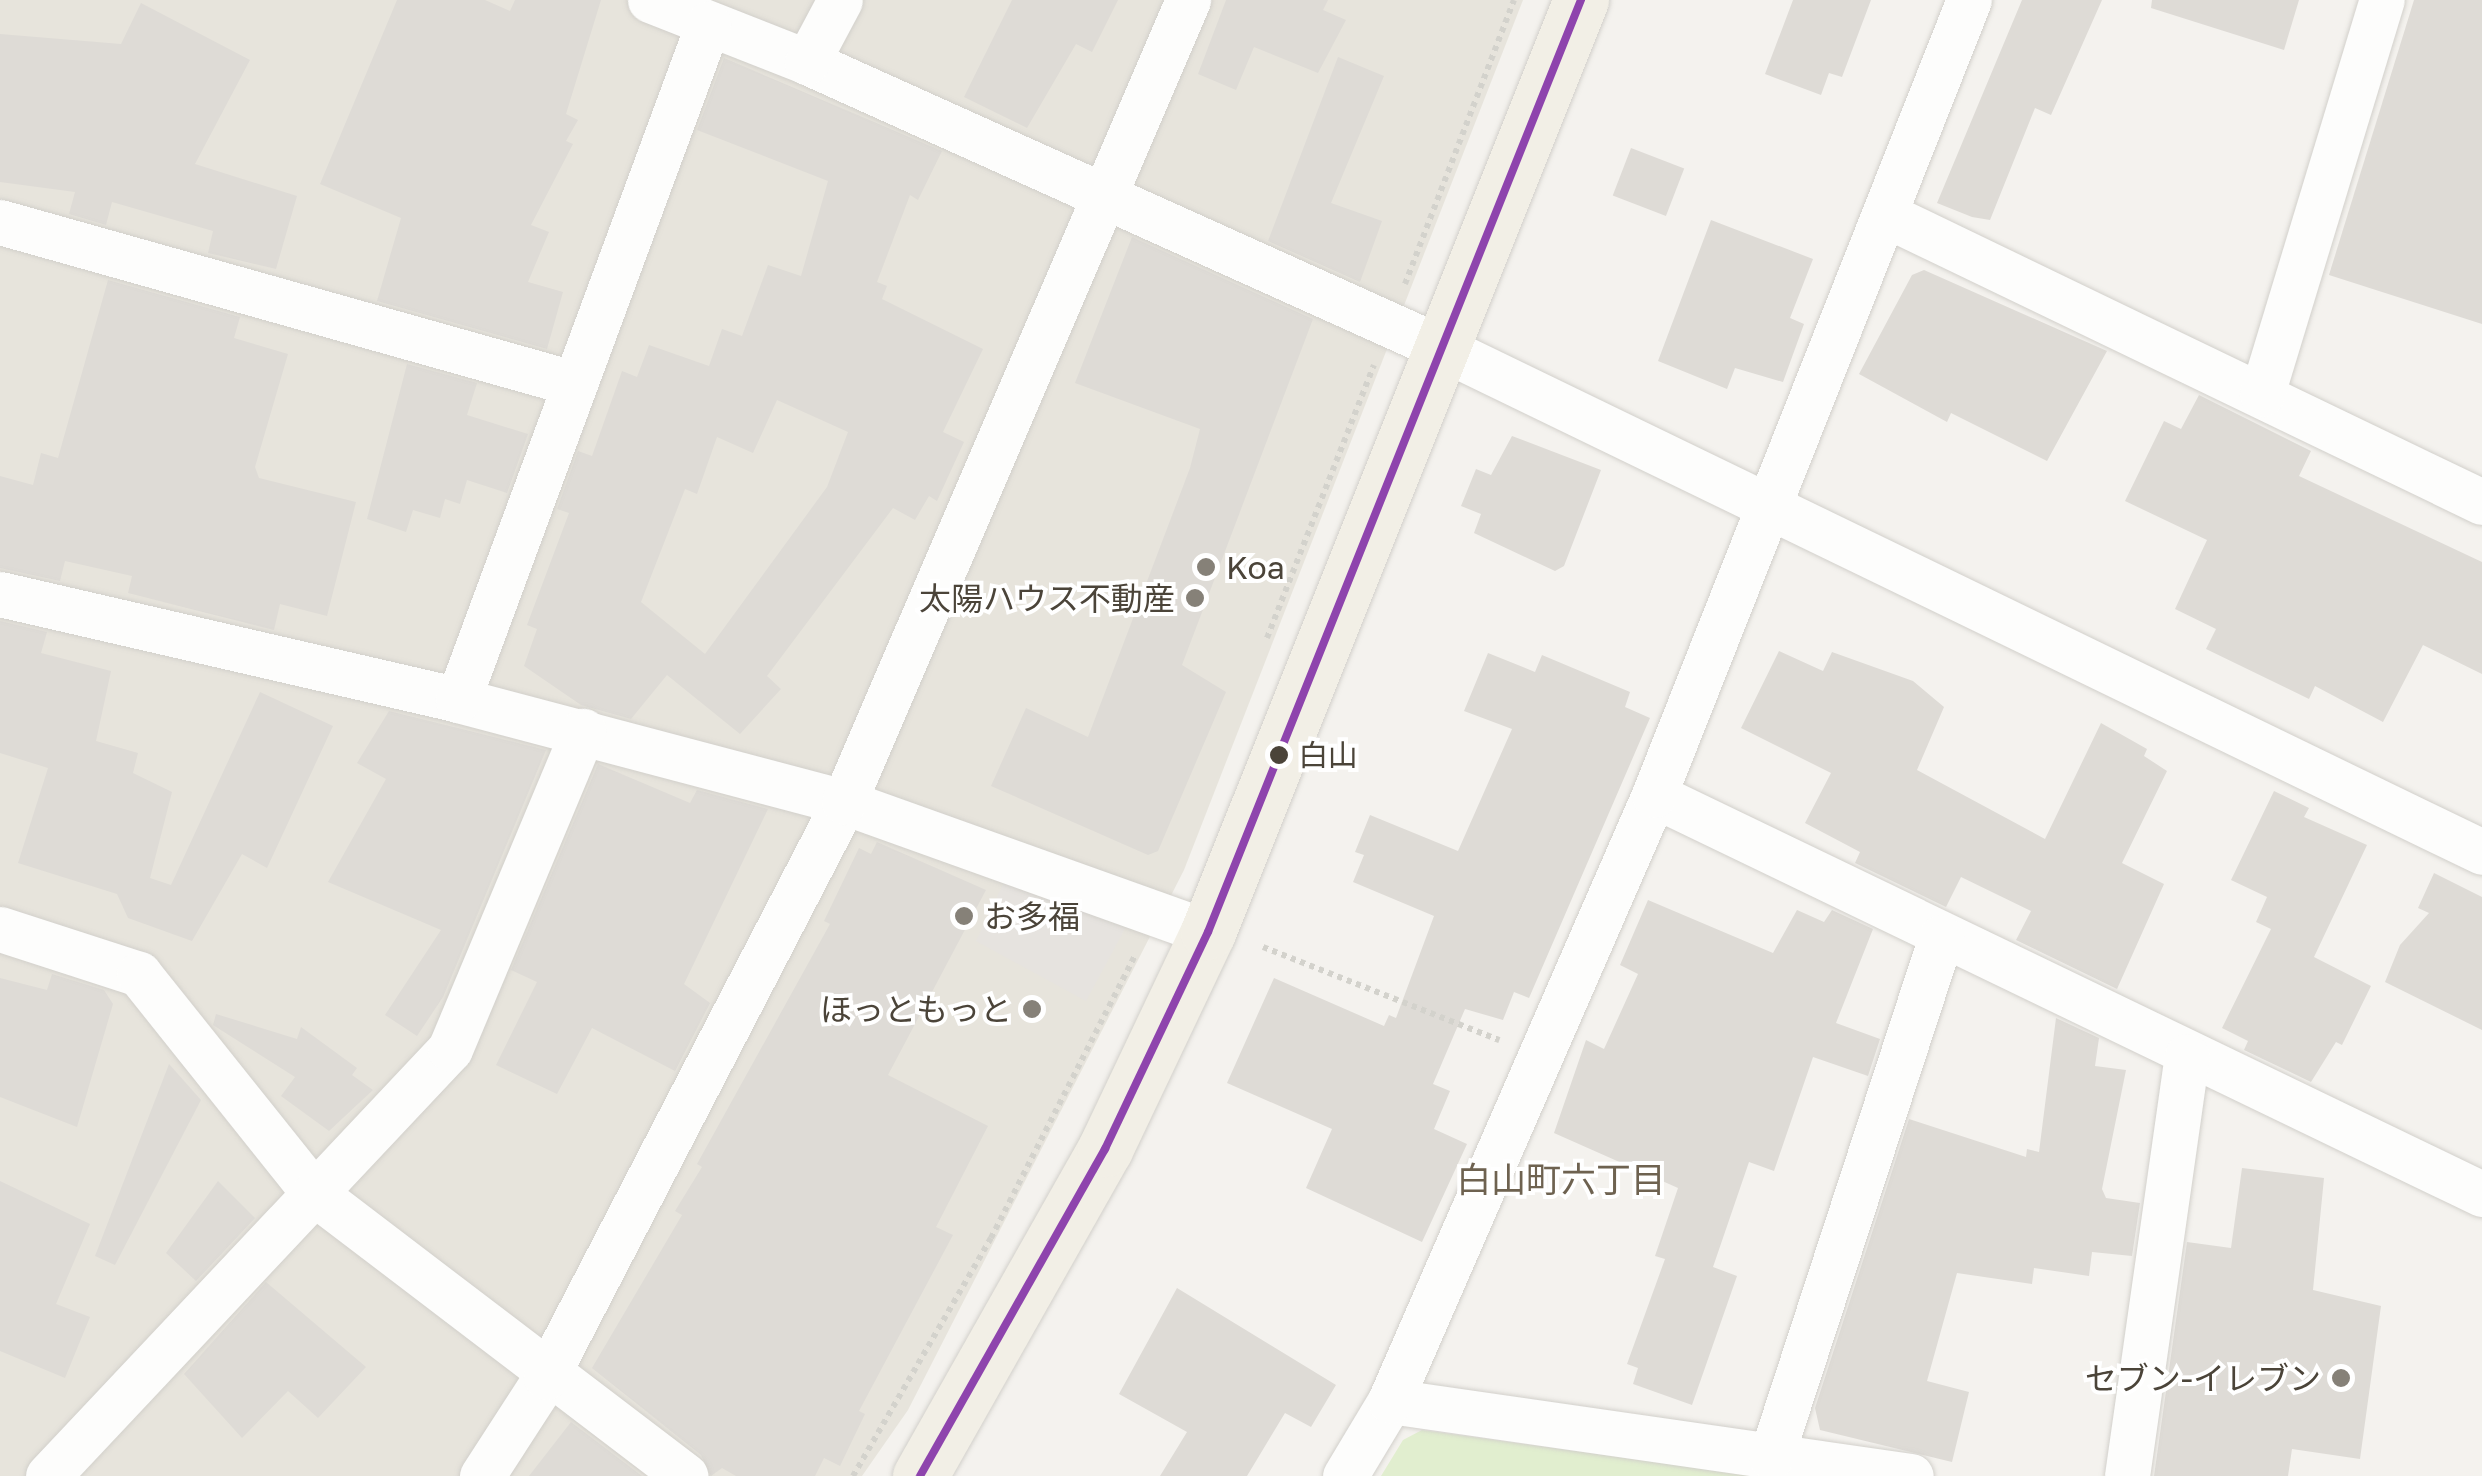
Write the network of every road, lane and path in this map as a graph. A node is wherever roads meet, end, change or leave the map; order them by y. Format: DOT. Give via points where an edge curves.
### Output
graph roads {
  1 [pos="650,0"];
  2 [pos="840,0"];
  3 [pos="1188,0"];
  4 [pos="1514,0"];
  5 [pos="1581,0"];
  6 [pos="1969,0"];
  7 [pos="2382,0"];
  8 [pos="708,24"];
  9 [pos="807,62"];
  10 [pos="1105,196"];
  11 [pos="1888,216"];
  12 [pos="0,222"];
  13 [pos="1390,324"];
  14 [pos="1446,350"];
  15 [pos="570,382"];
  16 [pos="2262,394"];
  17 [pos="2482,502"];
  18 [pos="1771,507"];
  19 [pos="0,594"];
  20 [pos="1262,651"];
  21 [pos="458,700"];
  22 [pos="583,731"];
  23 [pos="1654,795"];
  24 [pos="844,802"];
  25 [pos="2482,852"];
  26 [pos="1156,914"];
  27 [pos="0,928"];
  28 [pos="1208,932"];
  29 [pos="1941,937"];
  30 [pos="1263,947"];
  31 [pos="1540,1056"];
  32 [pos="2187,1056"];
  33 [pos="314,1193"];
  34 [pos="2482,1194"];
  35 [pos="546,1376"];
  36 [pos="1390,1401"];
  37 [pos="1771,1456"];
  38 [pos="48,1476"];
  39 [pos="482,1476"];
  40 [pos="684,1476"];
  41 [pos="853,1476"];
  42 [pos="920,1476"];
  43 [pos="1345,1476"];
  44 [pos="1911,1476"];
  45 [pos="2127,1476"];
  1 -- 8 [label="street"];
  2 -- 9 [label="street"];
  3 -- 10 [label="street"];
  4 -- 13 [label="path"];
  5 -- 14 [label="main road"];
  6 -- 11 [label="street"];
  7 -- 16 [label="street"];
  8 -- 9 [label="street"];
  8 -- 15 [label="street"];
  9 -- 10 [label="street"];
  10 -- 13 [label="street"];
  10 -- 24 [label="street"];
  11 -- 16 [label="street"];
  11 -- 18 [label="street"];
  12 -- 15 [label="street"];
  13 -- 14 [label="street"];
  13 -- 20 [label="path"];
  14 -- 18 [label="street"];
  14 -- 28 [label="main road"];
  15 -- 21 [label="street"];
  16 -- 17 [label="street"];
  18 -- 23 [label="street"];
  18 -- 25 [label="street"];
  19 -- 21 [label="street"];
  21 -- 22 [label="street"];
  22 -- 24 [label="street"];
  22 -- 33 [label="street" via="450,1049"];
  23 -- 29 [label="street"];
  23 -- 31 [label="street"];
  24 -- 26 [label="street"];
  24 -- 35 [label="street"];
  26 -- 28 [label="street"];
  26 -- 41 [label="path" via="991,1238"];
  27 -- 33 [label="street" via="139,974"];
  28 -- 42 [label="main road" via="1105,1150"];
  29 -- 32 [label="street"];
  29 -- 37 [label="street"];
  30 -- 31 [label="path"];
  31 -- 36 [label="street"];
  32 -- 34 [label="street"];
  32 -- 45 [label="street"];
  33 -- 35 [label="street"];
  33 -- 38 [label="street"];
  35 -- 39 [label="street"];
  35 -- 40 [label="street"];
  36 -- 37 [label="street"];
  36 -- 43 [label="street"];
  37 -- 44 [label="street"];
}
